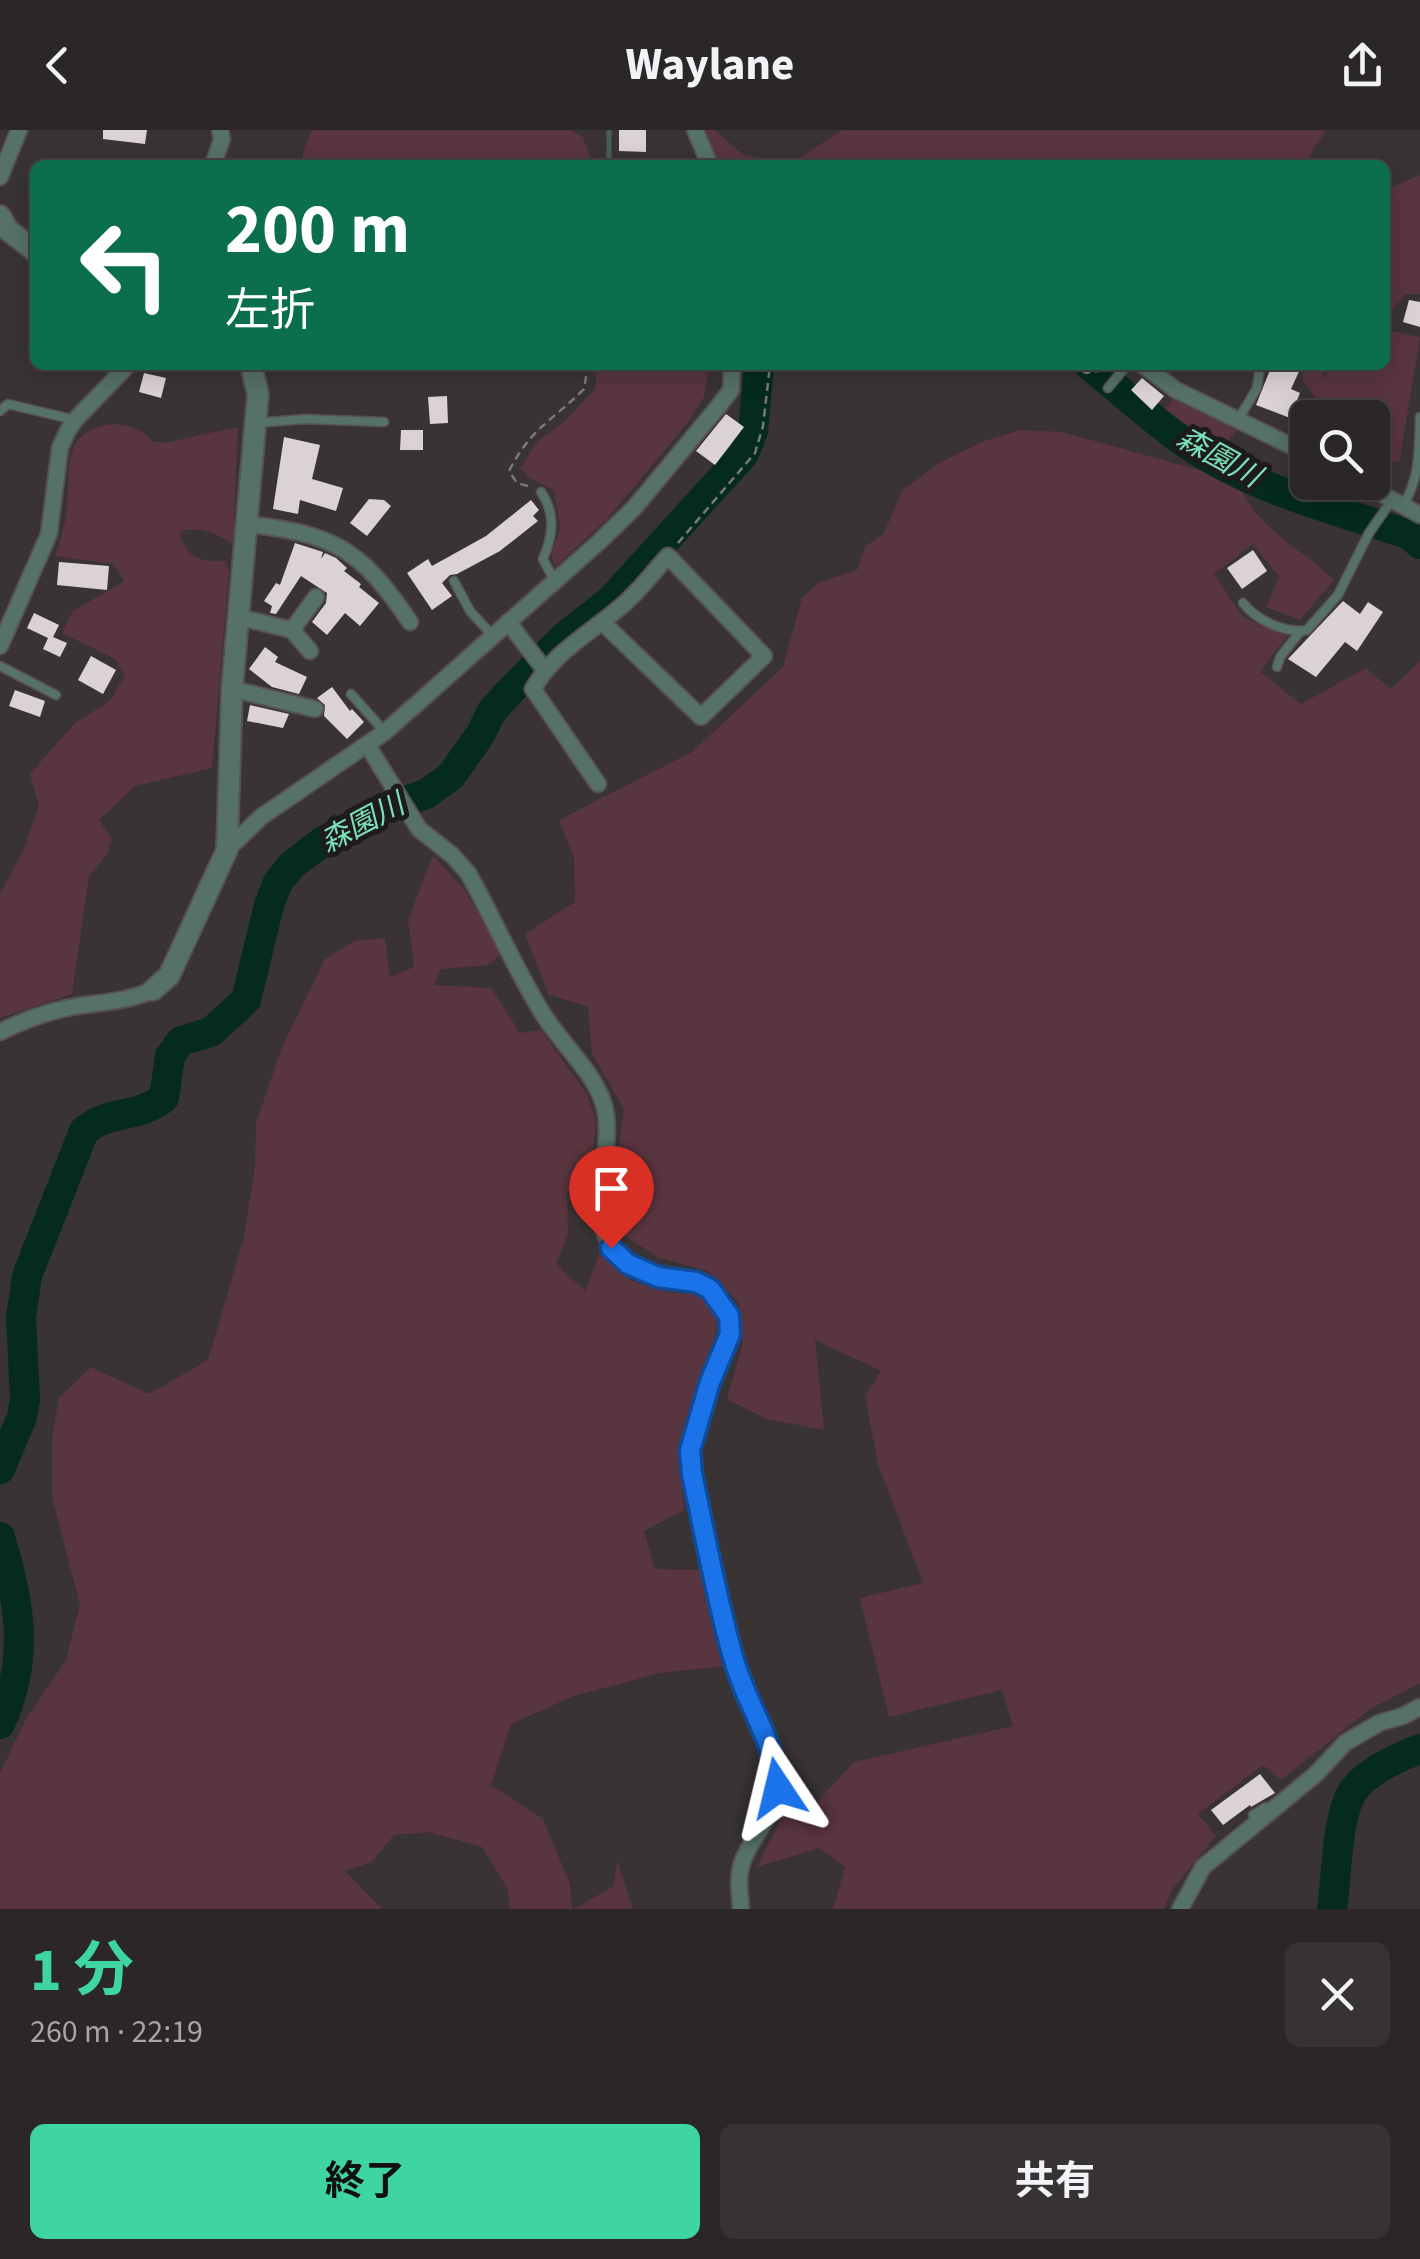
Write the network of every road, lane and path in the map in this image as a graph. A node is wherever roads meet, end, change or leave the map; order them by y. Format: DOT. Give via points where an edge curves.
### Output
graph roads {
  1 [pos="18,130"];
  2 [pos="220,130"];
  3 [pos="695,130"];
  4 [pos="215,160"];
  5 [pos="708,160"];
  6 [pos="0,177"];
  7 [pos="0,216"];
  8 [pos="30,246"];
  9 [pos="123,370"];
  10 [pos="252,370"];
  11 [pos="587,370"];
  12 [pos="732,370"];
  13 [pos="769,370"];
  14 [pos="1084,370"];
  15 [pos="1105,370"];
  16 [pos="1122,370"];
  17 [pos="1150,370"];
  18 [pos="1259,370"];
  19 [pos="1108,388"];
  20 [pos="0,412"];
  21 [pos="1420,417"];
  22 [pos="74,420"];
  23 [pos="1238,420"];
  24 [pos="256,422"];
  25 [pos="384,422"];
  26 [pos="1290,445"];
  27 [pos="540,492"];
  28 [pos="1390,499"];
  29 [pos="1398,503"];
  30 [pos="1420,514"];
  31 [pos="247,524"];
  32 [pos="668,556"];
  33 [pos="554,581"];
  34 [pos="454,582"];
  35 [pos="316,596"];
  36 [pos="1243,603"];
  37 [pos="238,617"];
  38 [pos="410,622"];
  39 [pos="508,622"];
  40 [pos="602,622"];
  41 [pos="292,630"];
  42 [pos="1300,632"];
  43 [pos="493,636"];
  44 [pos="0,646"];
  45 [pos="310,651"];
  46 [pos="0,666"];
  47 [pos="1276,667"];
  48 [pos="544,669"];
  49 [pos="232,690"];
  50 [pos="350,694"];
  51 [pos="56,695"];
  52 [pos="314,709"];
  53 [pos="386,732"];
  54 [pos="368,746"];
  55 [pos="598,784"];
  56 [pos="227,850"];
  57 [pos="153,990"];
  58 [pos="0,1032"];
  59 [pos="1420,1707"];
  60 [pos="1316,1774"];
  61 [pos="1252,1814"];
  62 [pos="742,1909"];
  63 [pos="1180,1909"];
  1 -- 6 [label="street"];
  2 -- 4 [label="street"];
  3 -- 5 [label="street"];
  7 -- 8 [label="street"];
  9 -- 22 [label="street"];
  10 -- 24 [label="street"];
  11 -- 27 [label="path" via="584,389 533,432 509,471 516,482"];
  12 -- 33 [label="street" via="731,390 635,507"];
  13 -- 32 [label="path" via="755,453"];
  14 -- 15 [label="path"];
  16 -- 19 [label="lane"];
  17 -- 23 [label="street"];
  18 -- 23 [label="lane"];
  20 -- 22 [label="lane" via="8,404"];
  21 -- 29 [label="lane" via="1420,472"];
  22 -- 44 [label="street" via="60,448 49,534"];
  23 -- 26 [label="street"];
  24 -- 25 [label="lane"];
  24 -- 31 [label="street"];
  27 -- 33 [label="lane" via="549,504 552,532 543,559"];
  28 -- 29 [label="street"];
  29 -- 30 [label="street"];
  29 -- 42 [label="lane" via="1369,533 1338,596"];
  31 -- 37 [label="street"];
  31 -- 38 [label="street" via="337,544 384,582"];
  32 -- 40 [label="street"];
  32 -- 40 [label="street" via="764,656 701,717"];
  33 -- 39 [label="street"];
  34 -- 43 [label="lane"];
  35 -- 41 [label="street"];
  36 -- 42 [label="lane" via="1269,622"];
  37 -- 41 [label="street"];
  37 -- 49 [label="street"];
  39 -- 43 [label="street"];
  39 -- 48 [label="street"];
  40 -- 48 [label="street"];
  41 -- 45 [label="street"];
  42 -- 47 [label="lane"];
  43 -- 53 [label="street"];
  46 -- 51 [label="lane"];
  48 -- 55 [label="street" via="533,689"];
  49 -- 52 [label="street"];
  49 -- 56 [label="street"];
  50 -- 53 [label="lane"];
  53 -- 54 [label="street"];
  54 -- 56 [label="street" via="260,817"];
  54 -- 62 [label="street" via="419,829 468,873 542,1012 596,1085 608,1138 600,1173 611,1248 658,1277 710,1289 729,1316 730,1334 690,1450 732,1656 776,1762 778,1788 742,1861"];
  56 -- 57 [label="street" via="169,976"];
  57 -- 58 [label="street" via="34,1016"];
  59 -- 60 [label="street" via="1345,1743"];
  60 -- 61 [label="lane"];
  60 -- 63 [label="street" via="1203,1868"];
}
